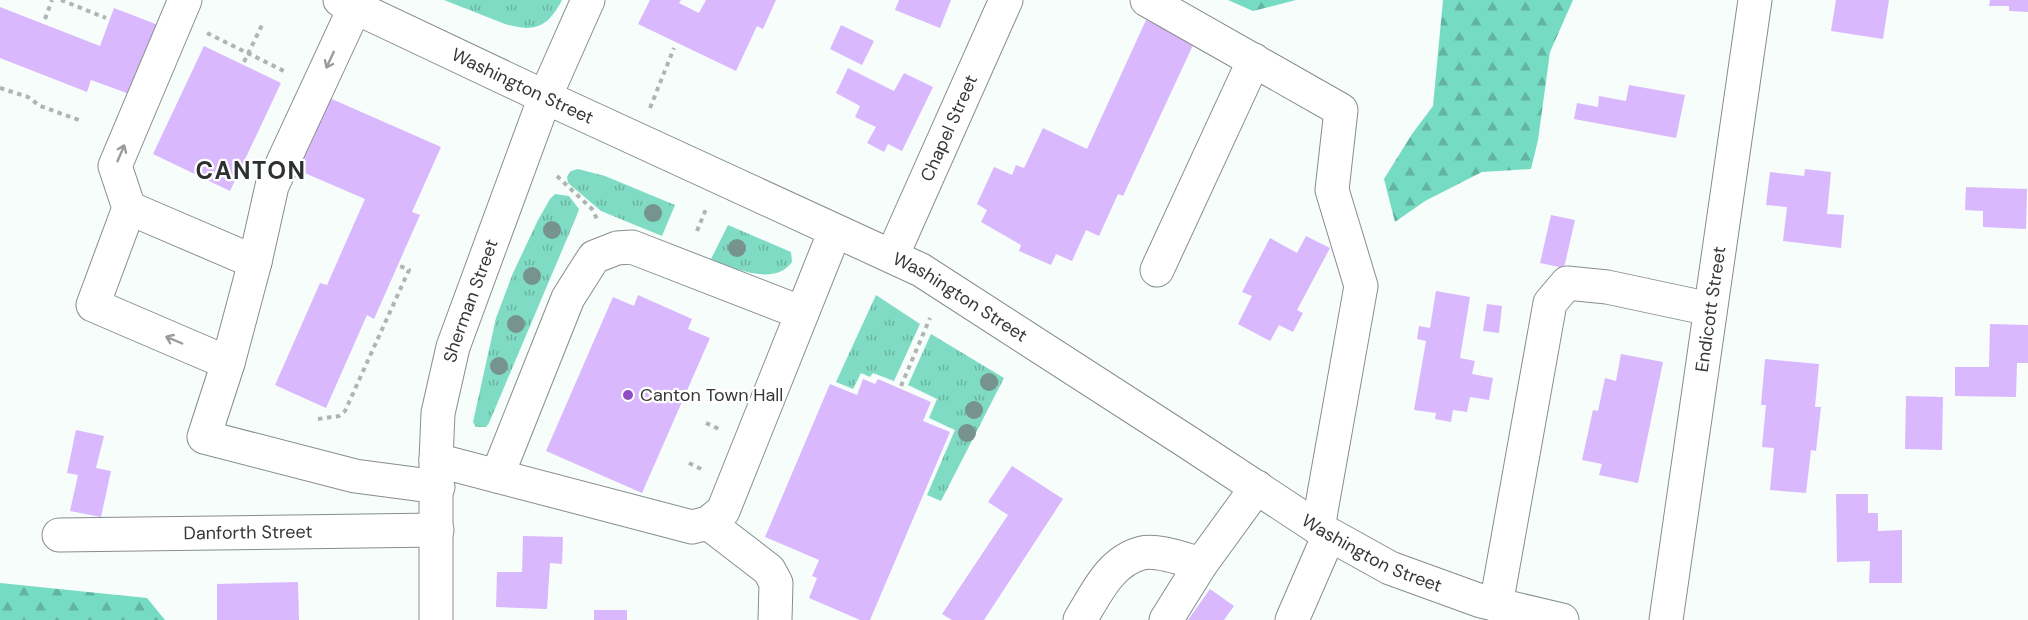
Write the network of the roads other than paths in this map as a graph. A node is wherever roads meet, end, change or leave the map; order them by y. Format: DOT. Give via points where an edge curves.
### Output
graph roads {
  1 [pos="184,0"];
  2 [pos="588,0"];
  3 [pos="1006,0"];
  4 [pos="1147,0"];
  5 [pos="1755,0"];
  6 [pos="347,4"];
  7 [pos="1254,60"];
  8 [pos="545,97"];
  9 [pos="129,208"];
  10 [pos="835,231"];
  11 [pos="891,256"];
  12 [pos="255,262"];
  13 [pos="1157,270"];
  14 [pos="1710,309"];
  15 [pos="802,313"];
  16 [pos="228,363"];
  17 [pos="437,474"];
  18 [pos="497,476"];
  19 [pos="1257,487"];
  20 [pos="708,523"];
  21 [pos="437,530"];
  22 [pos="1323,532"];
  23 [pos="60,534"];
  24 [pos="1201,564"];
  25 [pos="1496,605"];
  26 [pos="1544,618"];
  27 [pos="436,620"];
  28 [pos="775,620"];
  29 [pos="1080,620"];
  30 [pos="1166,620"];
  31 [pos="1292,620"];
  32 [pos="1666,620"];
  9 -- 1 [label="main road, one-way" via="115,166"];
  2 -- 8 [label="main road, Sherman Street"];
  3 -- 11 [label="main road, Chapel Street"];
  4 -- 7 [label="main road"];
  5 -- 14 [label="main road, Endicott Street"];
  6 -- 8 [label="main road, Washington Street"];
  6 -- 12 [label="main road, one-way" via="272,186"];
  7 -- 13 [label="main road"];
  7 -- 22 [label="main road" via="1341,110 1332,190 1361,286"];
  8 -- 10 [label="main road, Washington Street"];
  8 -- 17 [label="main road, Sherman Street" via="453,347 438,413"];
  9 -- 12 [label="main road"];
  16 -- 9 [label="main road, one-way" via="93,305"];
  10 -- 11 [label="main road, Washington Street"];
  10 -- 15 [label="main road"];
  11 -- 19 [label="main road, Washington Street" via="921,270"];
  12 -- 16 [label="main road"];
  14 -- 25 [label="main road" via="1607,287 1567,283 1550,303"];
  14 -- 32 [label="main road, Endicott Street"];
  15 -- 18 [label="main road" via="632,247 594,257 568,298"];
  15 -- 20 [label="main road" via="723,511"];
  16 -- 17 [label="main road" via="204,437 355,476"];
  17 -- 18 [label="main road"];
  17 -- 21 [label="main road, Sherman Street"];
  18 -- 20 [label="main road" via="692,527"];
  19 -- 22 [label="main road, Washington Street"];
  19 -- 24 [label="main road"];
  20 -- 28 [label="main road" via="769,570 776,583"];
  21 -- 23 [label="main road, Danforth Street"];
  21 -- 27 [label="main road, Sherman Street"];
  22 -- 25 [label="main road, Washington Street" via="1390,568"];
  22 -- 31 [label="main road"];
  24 -- 29 [label="main road" via="1143,552 1112,569"];
  24 -- 30 [label="main road"];
  25 -- 26 [label="main road, Washington Street"];
}
